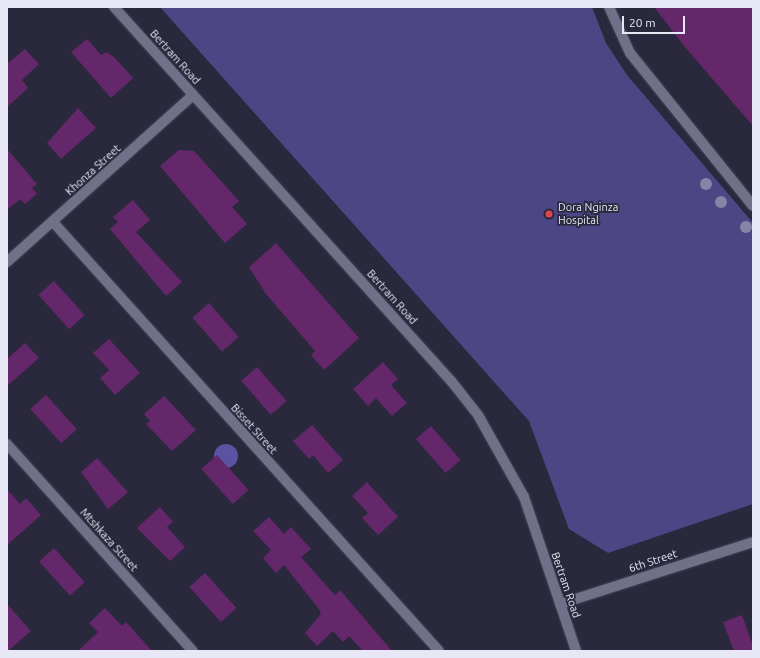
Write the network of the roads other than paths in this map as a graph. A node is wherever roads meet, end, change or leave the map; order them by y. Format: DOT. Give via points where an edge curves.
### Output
graph roads {
  1 [pos="114,7"];
  2 [pos="609,7"];
  3 [pos="193,95"];
  4 [pos="753,206"];
  5 [pos="53,222"];
  6 [pos="7,262"];
  7 [pos="7,444"];
  8 [pos="753,542"];
  9 [pos="560,604"];
  10 [pos="193,651"];
  11 [pos="439,651"];
  12 [pos="576,651"];
  1 -- 3 [label="street, Bertram Road"];
  2 -- 4 [label="street" via="630,53"];
  3 -- 5 [label="street, Khonza Street"];
  3 -- 9 [label="street, Bertram Road" via="452,382 478,415 524,497"];
  5 -- 6 [label="street, Khonza Street"];
  5 -- 11 [label="street, Bisset Street"];
  7 -- 10 [label="street, Mtshkaza Street"];
  8 -- 9 [label="street, 6th Street"];
  9 -- 12 [label="street, Bertram Road"];
}
